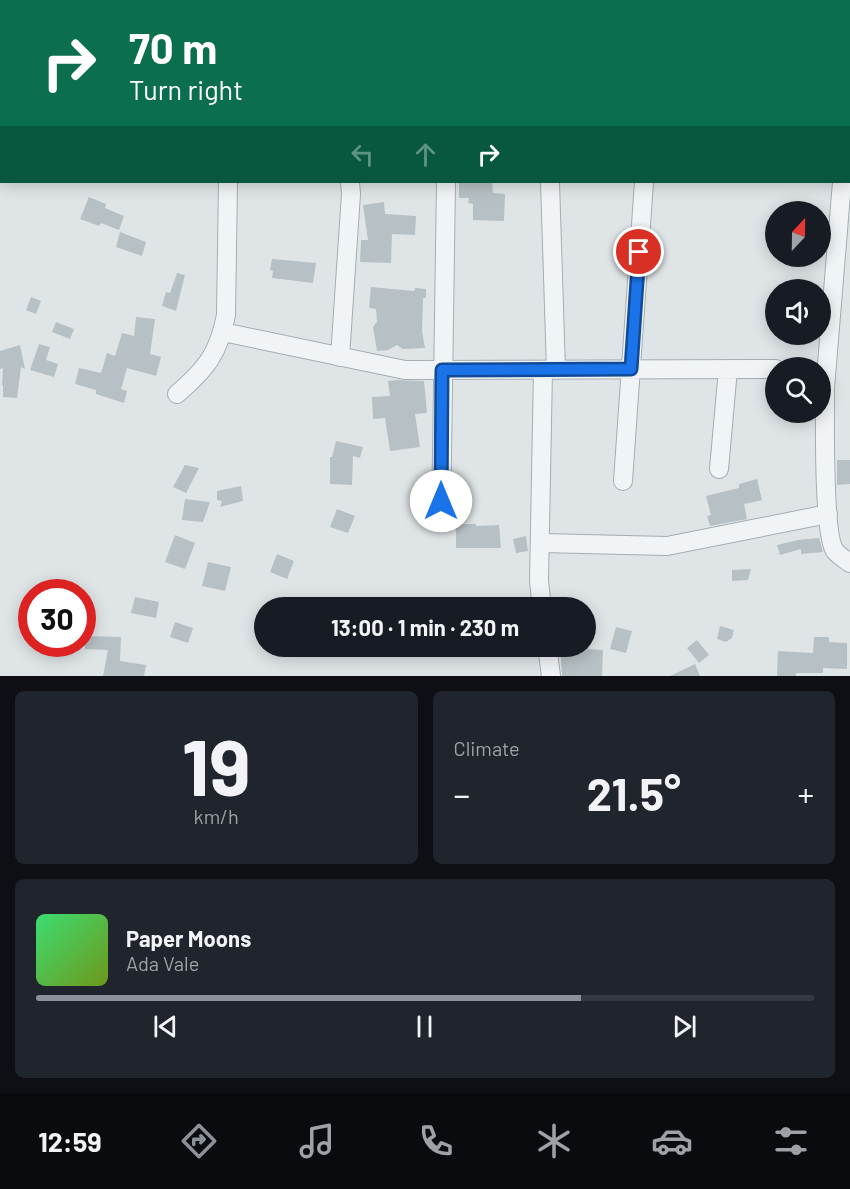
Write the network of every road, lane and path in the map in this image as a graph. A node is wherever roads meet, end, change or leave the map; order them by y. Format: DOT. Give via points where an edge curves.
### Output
graph roads {
  1 [pos="228,183"];
  2 [pos="350,183"];
  3 [pos="446,183"];
  4 [pos="549,183"];
  5 [pos="644,183"];
  6 [pos="842,183"];
  7 [pos="223,332"];
  8 [pos="340,357"];
  9 [pos="824,357"];
  10 [pos="631,369"];
  11 [pos="728,369"];
  12 [pos="765,369"];
  13 [pos="442,370"];
  14 [pos="549,370"];
  15 [pos="177,394"];
  16 [pos="825,423"];
  17 [pos="719,469"];
  18 [pos="623,481"];
  19 [pos="828,514"];
  20 [pos="441,522"];
  21 [pos="541,543"];
  22 [pos="850,563"];
  23 [pos="541,597"];
  24 [pos="548,657"];
  25 [pos="551,676"];
  1 -- 7 [label="street"];
  2 -- 8 [label="street"];
  3 -- 13 [label="street"];
  4 -- 14 [label="street"];
  5 -- 10 [label="street"];
  6 -- 9 [label="street"];
  7 -- 8 [label="street"];
  7 -- 15 [label="street" via="212,358"];
  8 -- 13 [label="street" via="405,370"];
  10 -- 11 [label="street"];
  10 -- 14 [label="street"];
  10 -- 18 [label="street"];
  11 -- 12 [label="street"];
  11 -- 17 [label="street"];
  13 -- 14 [label="street"];
  13 -- 20 [label="street"];
  14 -- 21 [label="street"];
  16 -- 19 [label="street"];
  19 -- 21 [label="street" via="667,546"];
  19 -- 22 [label="street" via="835,551"];
  21 -- 23 [label="street"];
  24 -- 25 [label="street"];
}
